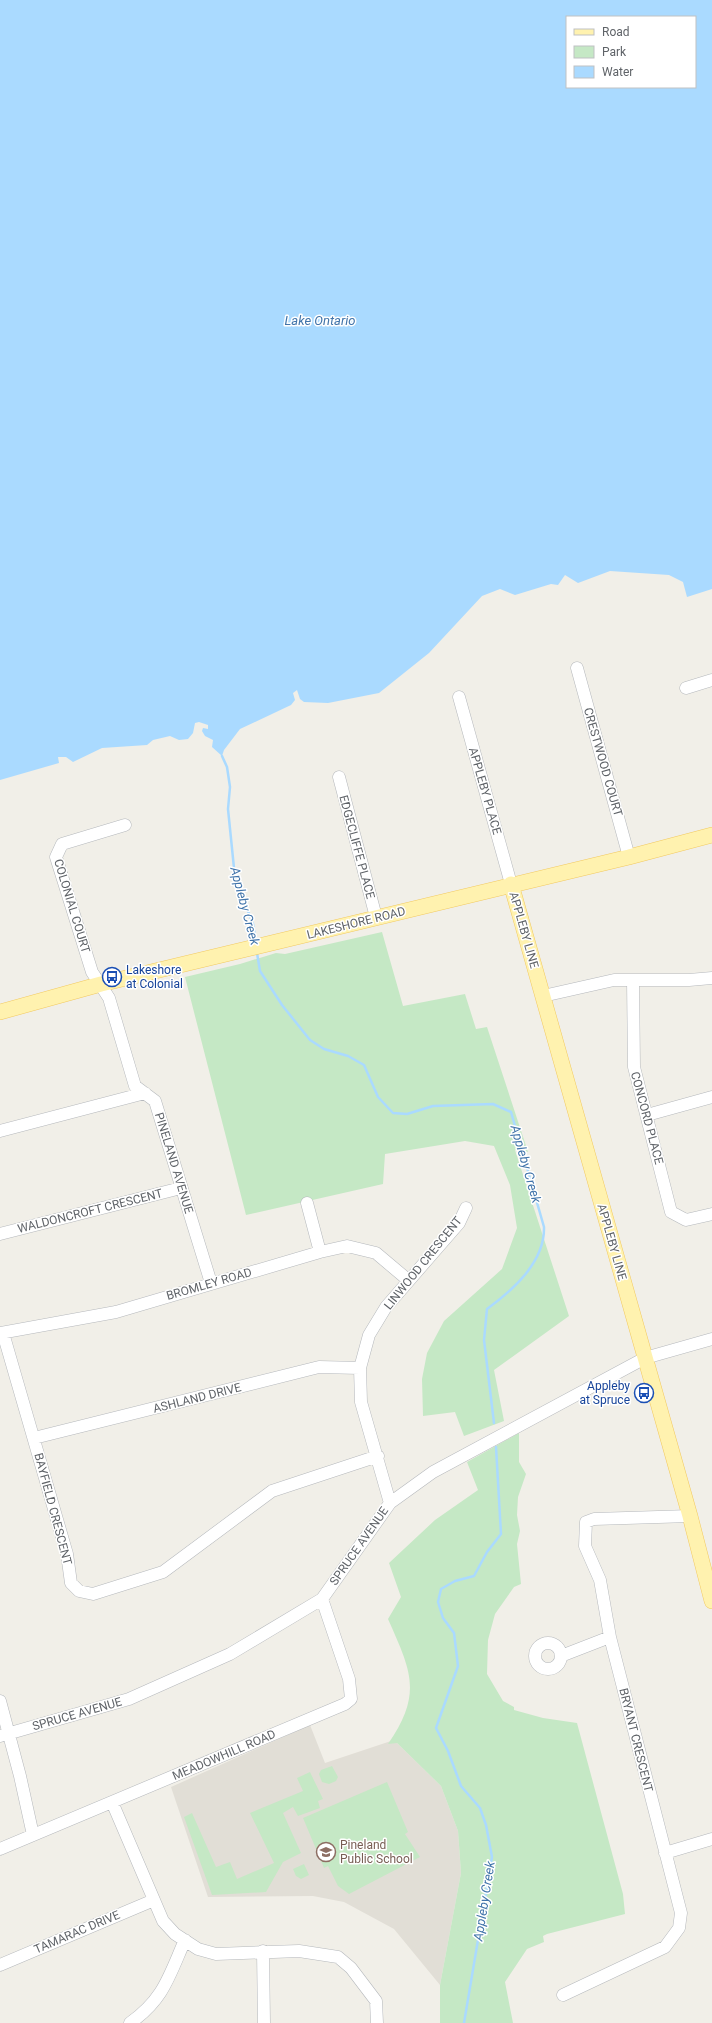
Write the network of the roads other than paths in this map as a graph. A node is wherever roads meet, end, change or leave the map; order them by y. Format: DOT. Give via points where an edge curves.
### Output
graph roads {
  1 [pos="577,668"];
  2 [pos="712,680"];
  3 [pos="686,688"];
  4 [pos="458,697"];
  5 [pos="339,777"];
  6 [pos="125,825"];
  7 [pos="712,835"];
  8 [pos="629,857"];
  9 [pos="511,884"];
  10 [pos="376,917"];
  11 [pos="712,978"];
  12 [pos="633,980"];
  13 [pos="101,984"];
  14 [pos="543,996"];
  15 [pos="0,1012"];
  16 [pos="145,1093"];
  17 [pos="712,1097"];
  18 [pos="647,1115"];
  19 [pos="0,1131"];
  20 [pos="181,1188"];
  21 [pos="307,1203"];
  22 [pos="466,1208"];
  23 [pos="712,1214"];
  24 [pos="0,1234"];
  25 [pos="320,1252"];
  26 [pos="408,1280"];
  27 [pos="211,1283"];
  28 [pos="1,1333"];
  29 [pos="712,1339"];
  30 [pos="645,1358"];
  31 [pos="360,1368"];
  32 [pos="34,1438"];
  33 [pos="378,1456"];
  34 [pos="390,1503"];
  35 [pos="690,1516"];
  36 [pos="709,1581"];
  37 [pos="322,1599"];
  38 [pos="712,1601"];
  39 [pos="610,1637"];
  40 [pos="561,1656"];
  41 [pos="0,1701"];
  42 [pos="5,1735"];
  43 [pos="112,1802"];
  44 [pos="33,1835"];
  45 [pos="712,1839"];
  46 [pos="0,1849"];
  47 [pos="665,1853"];
  48 [pos="154,1900"];
  49 [pos="185,1940"];
  50 [pos="263,1952"];
  51 [pos="0,1965"];
  52 [pos="563,1995"];
  53 [pos="130,2023"];
  54 [pos="264,2023"];
  55 [pos="377,2023"];
  1 -- 8 [label="street, CRESTWOOD COURT"];
  2 -- 3 [label="street"];
  4 -- 9 [label="street, APPLEBY PLACE"];
  5 -- 10 [label="street, EDGECLIFFE PLACE"];
  6 -- 13 [label="street, COLONIAL COURT" via="62,844 56,857 92,972"];
  7 -- 8 [label="main road, LAKESHORE ROAD"];
  8 -- 9 [label="main road, LAKESHORE ROAD"];
  9 -- 10 [label="main road, LAKESHORE ROAD"];
  9 -- 14 [label="main road, APPLEBY LINE"];
  10 -- 13 [label="main road, LAKESHORE ROAD"];
  11 -- 12 [label="street"];
  12 -- 14 [label="street" via="605,981"];
  12 -- 18 [label="street, CONCORD PLACE" via="634,1067"];
  13 -- 15 [label="main road, LAKESHORE ROAD"];
  13 -- 16 [label="street, PINELAND AVENUE" via="109,998 135,1086"];
  14 -- 30 [label="main road, APPLEBY LINE"];
  16 -- 19 [label="street"];
  16 -- 20 [label="street, PINELAND AVENUE" via="155,1101"];
  17 -- 18 [label="street"];
  18 -- 23 [label="street, CONCORD PLACE" via="671,1212 686,1220"];
  20 -- 24 [label="street, WALDONCROFT CRESCENT"];
  20 -- 27 [label="street, PINELAND AVENUE"];
  21 -- 25 [label="street"];
  22 -- 26 [label="street, LINWOOD CRESCENT" via="459,1222"];
  25 -- 26 [label="street, BROMLEY ROAD" via="347,1246 376,1253"];
  25 -- 27 [label="street, BROMLEY ROAD"];
  26 -- 31 [label="street, LINWOOD CRESCENT" via="386,1307 369,1335"];
  27 -- 28 [label="street, BROMLEY ROAD" via="116,1312"];
  28 -- 32 [label="street, BAYFIELD CRESCENT"];
  29 -- 30 [label="street, SPRUCE AVENUE"];
  30 -- 34 [label="street, SPRUCE AVENUE" via="433,1472"];
  30 -- 35 [label="main road, APPLEBY LINE"];
  31 -- 32 [label="street, ASHLAND DRIVE" via="319,1367"];
  31 -- 33 [label="street, LINWOOD CRESCENT" via="361,1402"];
  32 -- 33 [label="street, BAYFIELD CRESCENT" via="67,1554 71,1583 79,1591 93,1594 163,1572 272,1491"];
  33 -- 34 [label="street, LINWOOD CRESCENT"];
  34 -- 37 [label="street, SPRUCE AVENUE"];
  35 -- 36 [label="main road, APPLEBY LINE"];
  35 -- 39 [label="street, BRYANT CRESCENT" via="594,1519 586,1522 585,1546 600,1580"];
  36 -- 38 [label="main road, APPLEBY LINE"];
  37 -- 42 [label="street, SPRUCE AVENUE" via="230,1654 129,1699"];
  37 -- 43 [label="street, MEADOWHILL ROAD" via="350,1680 351,1699 345,1704"];
  39 -- 40 [label="street"];
  39 -- 47 [label="street, BRYANT CRESCENT"];
  41 -- 42 [label="street"];
  42 -- 44 [label="street"];
  43 -- 44 [label="street, MEADOWHILL ROAD"];
  43 -- 48 [label="street"];
  44 -- 46 [label="street, MEADOWHILL ROAD"];
  45 -- 47 [label="street"];
  47 -- 52 [label="street, BRYANT CRESCENT" via="681,1913 679,1928 675,1935 665,1947"];
  48 -- 49 [label="street" via="163,1921"];
  48 -- 51 [label="street, TAMARAC DRIVE"];
  49 -- 50 [label="street" via="198,1949 216,1954"];
  49 -- 53 [label="street" via="164,1990 145,2013"];
  50 -- 54 [label="street"];
  50 -- 55 [label="street" via="299,1951 338,1957 351,1968 376,2001"];
}
